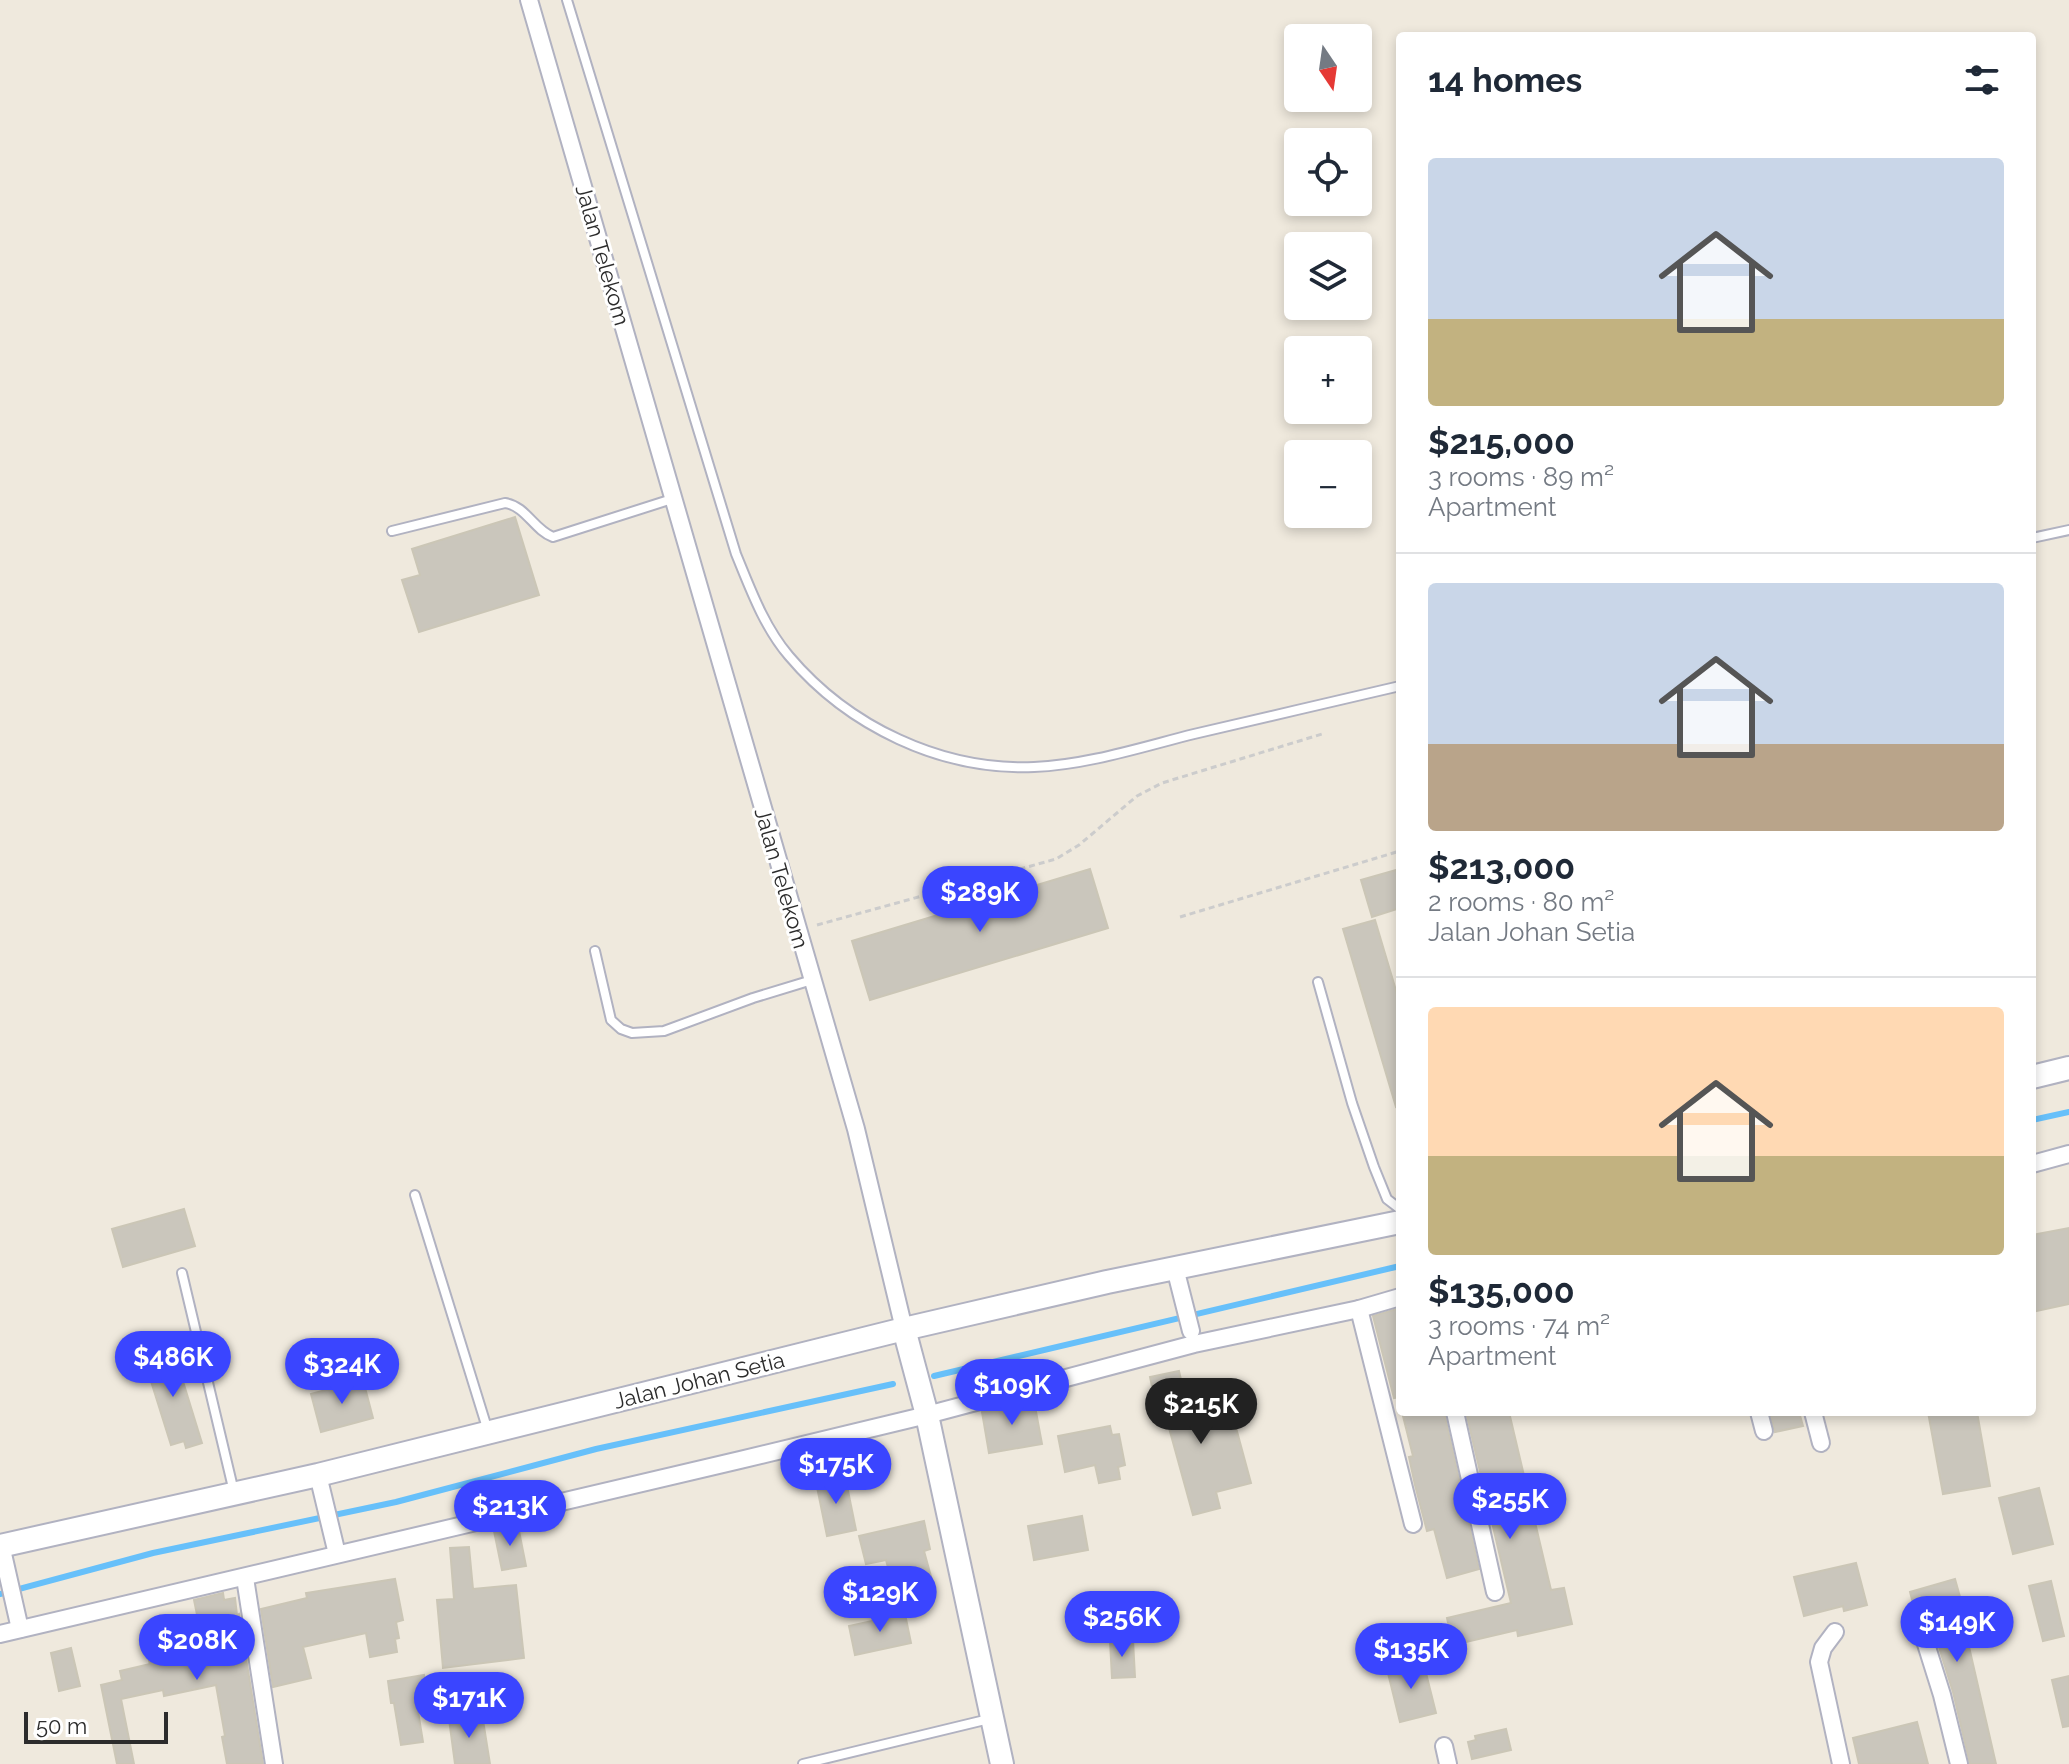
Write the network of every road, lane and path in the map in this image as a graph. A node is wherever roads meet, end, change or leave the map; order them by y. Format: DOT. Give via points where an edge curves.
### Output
graph roads {
  1 [pos="529,0"];
  2 [pos="567,0"];
  3 [pos="672,499"];
  4 [pos="2069,530"];
  5 [pos="392,531"];
  6 [pos="2036,537"];
  7 [pos="1396,687"];
  8 [pos="1322,734"];
  9 [pos="1396,852"];
  10 [pos="1180,917"];
  11 [pos="798,931"];
  12 [pos="595,951"];
  13 [pos="812,980"];
  14 [pos="1318,982"];
  15 [pos="2069,1068"];
  16 [pos="2036,1076"];
  17 [pos="2069,1154"];
  18 [pos="2036,1163"];
  19 [pos="415,1195"];
  20 [pos="1396,1206"];
  21 [pos="1396,1223"];
  22 [pos="182,1273"];
  23 [pos="1177,1276"];
  24 [pos="1396,1298"];
  25 [pos="1359,1309"];
  26 [pos="904,1329"];
  27 [pos="1191,1331"];
  28 [pos="927,1415"];
  29 [pos="1456,1416"];
  30 [pos="1760,1416"];
  31 [pos="1814,1416"];
  32 [pos="1764,1431"];
  33 [pos="488,1432"];
  34 [pos="1821,1443"];
  35 [pos="321,1485"];
  36 [pos="235,1493"];
  37 [pos="1413,1524"];
  38 [pos="2,1550"];
  39 [pos="337,1554"];
  40 [pos="245,1578"];
  41 [pos="1495,1592"];
  42 [pos="18,1623"];
  43 [pos="1921,1628"];
  44 [pos="1835,1632"];
  45 [pos="0,1634"];
  46 [pos="993,1718"];
  47 [pos="1444,1746"];
  48 [pos="274,1764"];
  49 [pos="803,1764"];
  50 [pos="1002,1764"];
  51 [pos="1448,1764"];
  52 [pos="1841,1764"];
  53 [pos="1959,1764"];
  1 -- 3 [label="street, Jalan Telekom"];
  2 -- 7 [label="lane" via="736,554 756,603 788,655 834,700 927,752 987,765 1034,767"];
  3 -- 5 [label="lane" via="553,537 505,503"];
  3 -- 11 [label="street, Jalan Telekom"];
  4 -- 6 [label="lane"];
  8 -- 11 [label="path" via="1162,783 1137,796 1056,859"];
  9 -- 10 [label="path"];
  11 -- 13 [label="street, Jalan Telekom"];
  12 -- 13 [label="lane" via="611,1020 632,1033 664,1031"];
  13 -- 26 [label="street, Jalan Telekom" via="856,1129"];
  14 -- 20 [label="lane" via="1374,1167 1387,1199"];
  15 -- 16 [label="main road"];
  17 -- 18 [label="street"];
  19 -- 33 [label="lane"];
  21 -- 23 [label="main road, Jalan Johan Setia"];
  22 -- 36 [label="lane"];
  23 -- 26 [label="main road, Jalan Johan Setia"];
  23 -- 27 [label="street"];
  24 -- 25 [label="street"];
  25 -- 28 [label="street" via="1194,1344"];
  25 -- 37 [label="street"];
  26 -- 28 [label="main road, Jalan Telekom"];
  26 -- 33 [label="main road, Jalan Johan Setia"];
  28 -- 39 [label="street"];
  28 -- 46 [label="main road, Jalan Telekom"];
  29 -- 41 [label="street"];
  30 -- 32 [label="street"];
  31 -- 34 [label="street"];
  33 -- 35 [label="main road, Jalan Johan Setia"];
  35 -- 36 [label="main road, Jalan Johan Setia"];
  35 -- 39 [label="street"];
  36 -- 38 [label="main road, Jalan Johan Setia"];
  38 -- 42 [label="street"];
  39 -- 40 [label="street"];
  40 -- 42 [label="street"];
  40 -- 48 [label="street"];
  42 -- 45 [label="street"];
  43 -- 53 [label="street"];
  44 -- 52 [label="street" via="1819,1662"];
  46 -- 49 [label="lane"];
  46 -- 50 [label="main road, Jalan Telekom"];
  47 -- 51 [label="street"];
}
